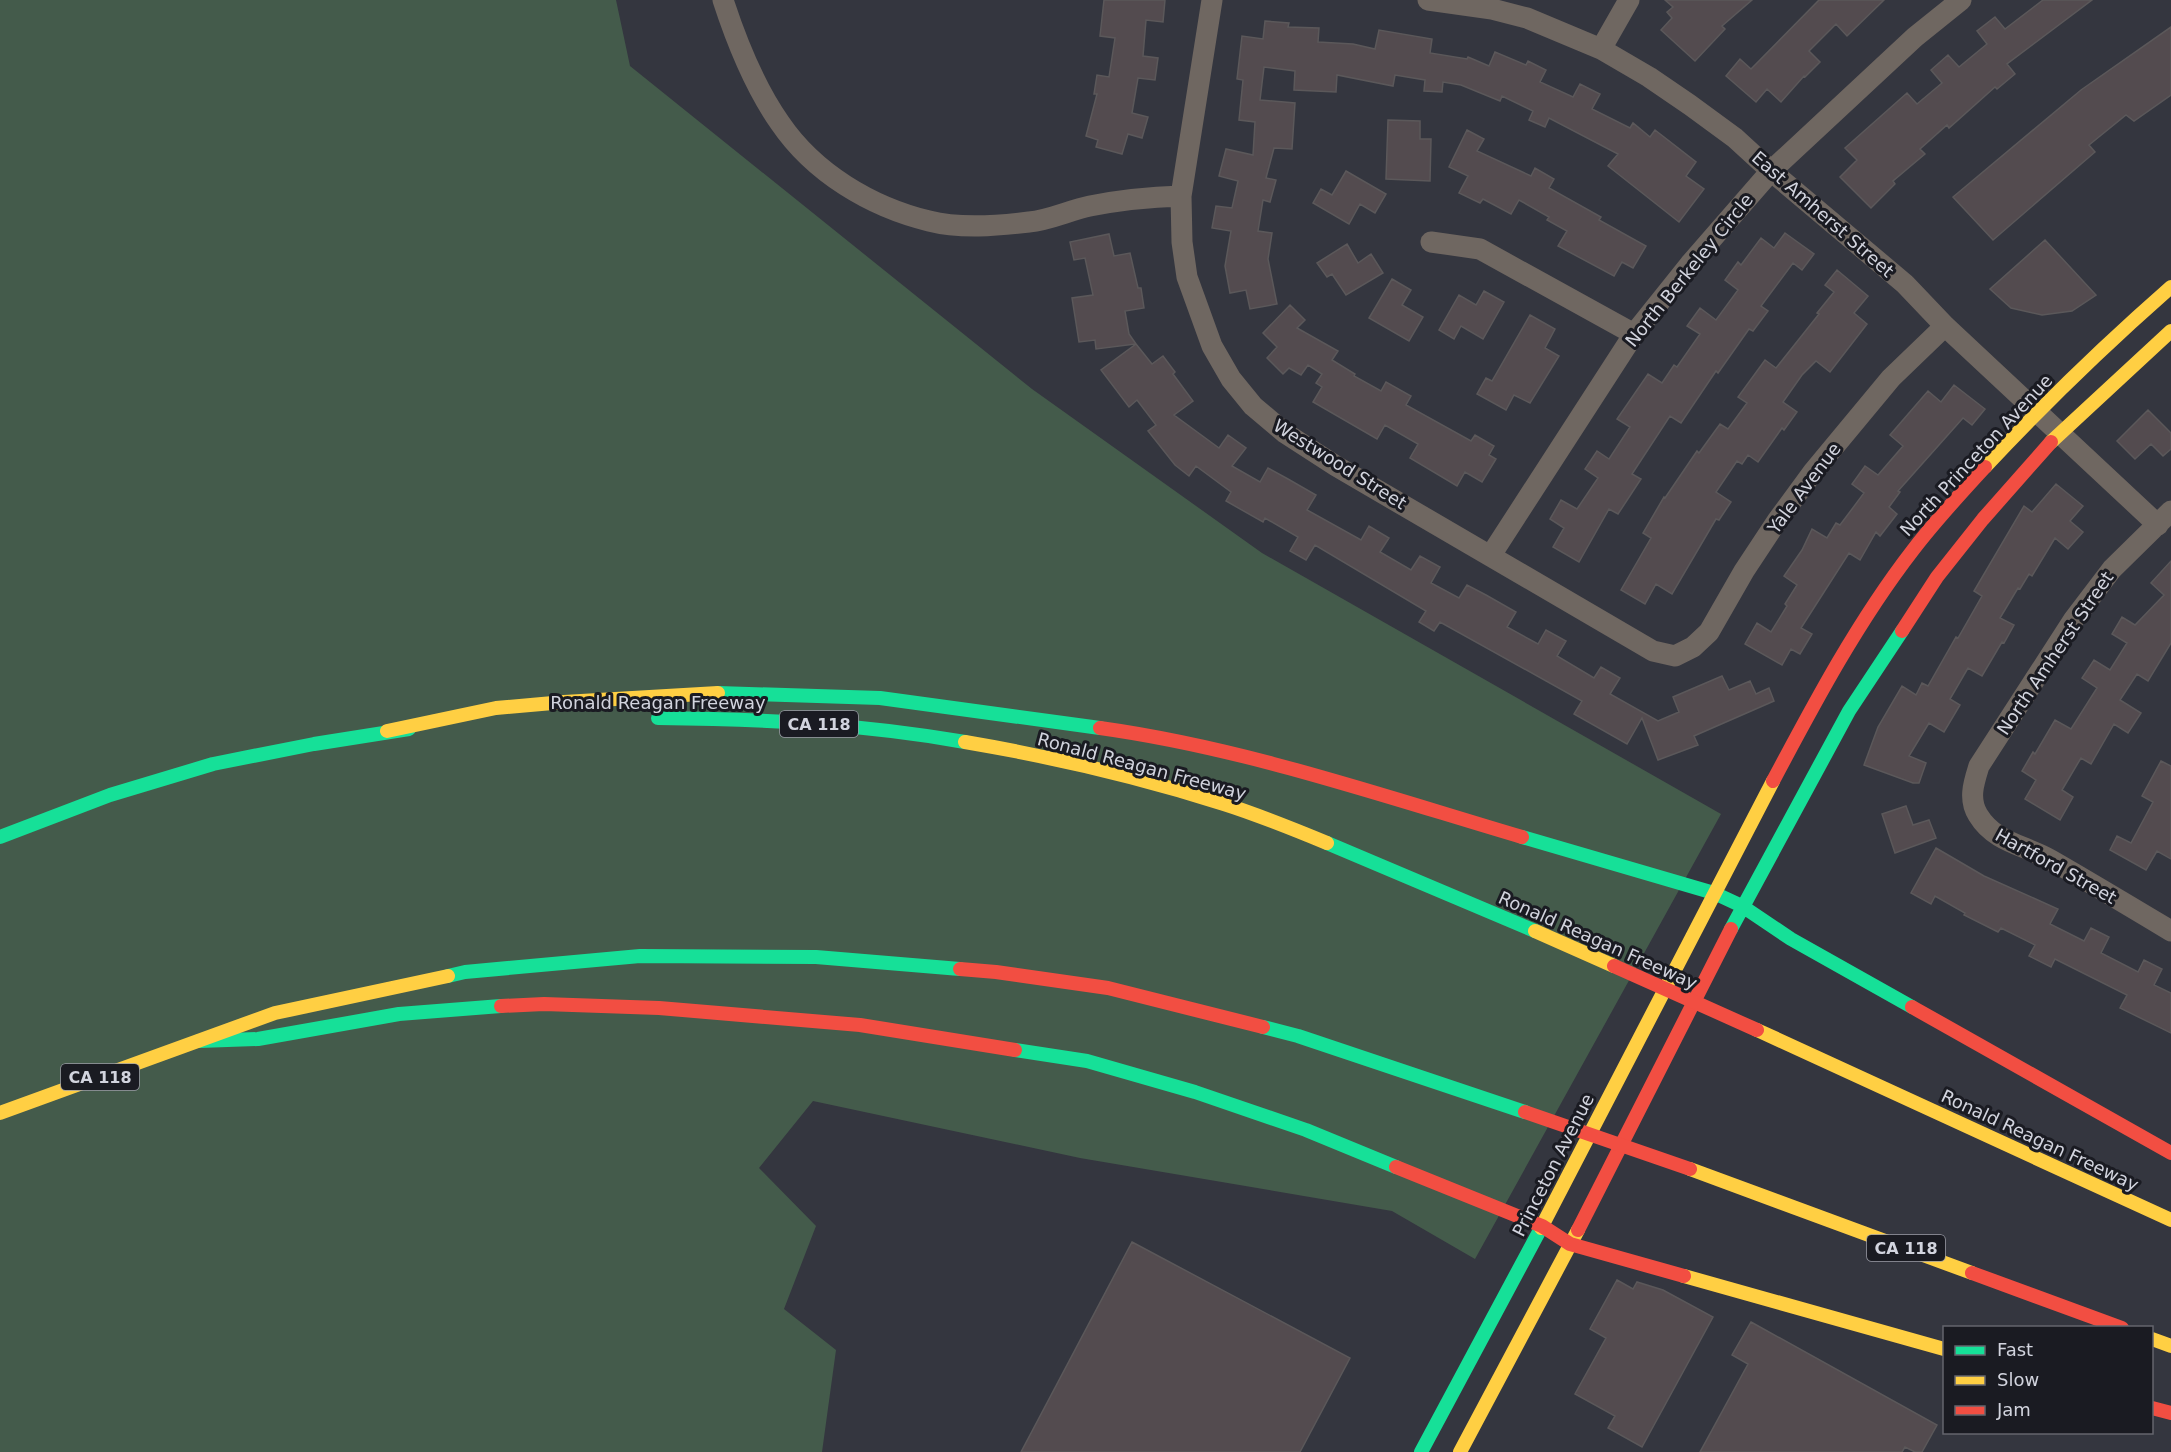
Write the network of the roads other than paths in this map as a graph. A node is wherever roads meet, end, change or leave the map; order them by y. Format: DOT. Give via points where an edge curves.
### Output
graph roads {
  1 [pos="723,0"];
  2 [pos="1212,0"];
  3 [pos="1428,0"];
  4 [pos="1629,0"];
  5 [pos="1961,0"];
  6 [pos="1601,49"];
  7 [pos="1771,171"];
  8 [pos="1181,196"];
  9 [pos="1431,242"];
  10 [pos="2171,287"];
  11 [pos="1945,326"];
  12 [pos="2171,331"];
  13 [pos="1634,334"];
  14 [pos="2037,411"];
  15 [pos="2059,433"];
  16 [pos="2165,518"];
  17 [pos="1491,555"];
  18 [pos="1675,656"];
  19 [pos="639,718"];
  20 [pos="490,724"];
  21 [pos="387,731"];
  22 [pos="1976,813"];
  23 [pos="0,837"];
  24 [pos="1714,893"];
  25 [pos="1742,906"];
  26 [pos="2171,931"];
  27 [pos="200,1041"];
  28 [pos="0,1113"];
  29 [pos="2171,1154"];
  30 [pos="2171,1220"];
  31 [pos="1542,1226"];
  32 [pos="1570,1244"];
  33 [pos="2117,1326"];
  34 [pos="2153,1339"];
  35 [pos="2171,1346"];
  36 [pos="1943,1349"];
  37 [pos="2153,1408"];
  38 [pos="2171,1413"];
  39 [pos="1432,1430"];
  40 [pos="1465,1450"];
  41 [pos="1421,1452"];
  1 -- 8 [label="street" via="758,88 780,124 805,154 836,180 889,208 930,222 994,225 1032,222 1088,206 1142,197"];
  2 -- 8 [label="street, Westwood Street"];
  3 -- 6 [label="street, East Amherst Street" via="1527,18"];
  4 -- 6 [label="street"];
  5 -- 7 [label="street, North Berkeley Circle" via="1915,37"];
  6 -- 7 [label="street, East Amherst Street" via="1690,105"];
  7 -- 11 [label="street, East Amherst Street" via="1905,284"];
  7 -- 13 [label="street, North Berkeley Circle"];
  8 -- 17 [label="street, Westwood Street" via="1187,277 1212,346 1253,406 1285,433 1336,466"];
  9 -- 13 [label="street" via="1480,249"];
  10 -- 14 [label="main road, North Princeton Avenue"];
  11 -- 14 [label="street, East Amherst Street"];
  11 -- 18 [label="street, Yale Avenue" via="1891,378 1807,480 1749,563 1709,632 1694,647"];
  12 -- 15 [label="main road"];
  13 -- 17 [label="street, North Berkeley Circle"];
  14 -- 15 [label="street, East Amherst Street"];
  14 -- 24 [label="main road, North Princeton Avenue" via="1912,551 1854,636"];
  15 -- 16 [label="street, East Amherst Street"];
  15 -- 25 [label="main road" via="1937,577 1893,641 1849,711"];
  16 -- 22 [label="street, North Amherst Street" via="2099,586 1979,766 1971,790"];
  17 -- 18 [label="street, Westwood Street" via="1653,651"];
  19 -- 30 [label="main road, Ronald Reagan Freeway / CA 118, bridge" via="795,721 952,739 1077,763 1226,804 1379,862"];
  20 -- 21 [label="main road"];
  21 -- 23 [label="main road" via="213,764 110,795"];
  21 -- 24 [label="main road" via="496,708 564,702 725,693 880,698 1140,734 1249,758"];
  22 -- 26 [label="street, Hartford Street" via="1991,832 2014,846 2048,858"];
  24 -- 25 [label="main road"];
  24 -- 31 [label="main road, Princeton Avenue"];
  25 -- 29 [label="main road" via="1791,939"];
  25 -- 32 [label="main road"];
  27 -- 28 [label="main road, CA 118"];
  27 -- 31 [label="main road" via="258,1039 445,1009 544,1004 670,1009 860,1025 1087,1061 1195,1092 1306,1130"];
  27 -- 33 [label="main road, CA 118, bridge" via="275,1013 465,972 640,956 816,957 996,972 1108,988 1298,1036 1690,1169"];
  31 -- 32 [label="main road"];
  31 -- 39 [label="main road, Princeton Avenue"];
  32 -- 36 [label="main road"];
  32 -- 40 [label="main road"];
  34 -- 35 [label="main road"];
  37 -- 38 [label="main road"];
  39 -- 40 [label="street"];
  39 -- 41 [label="main road, Princeton Avenue"];
}
